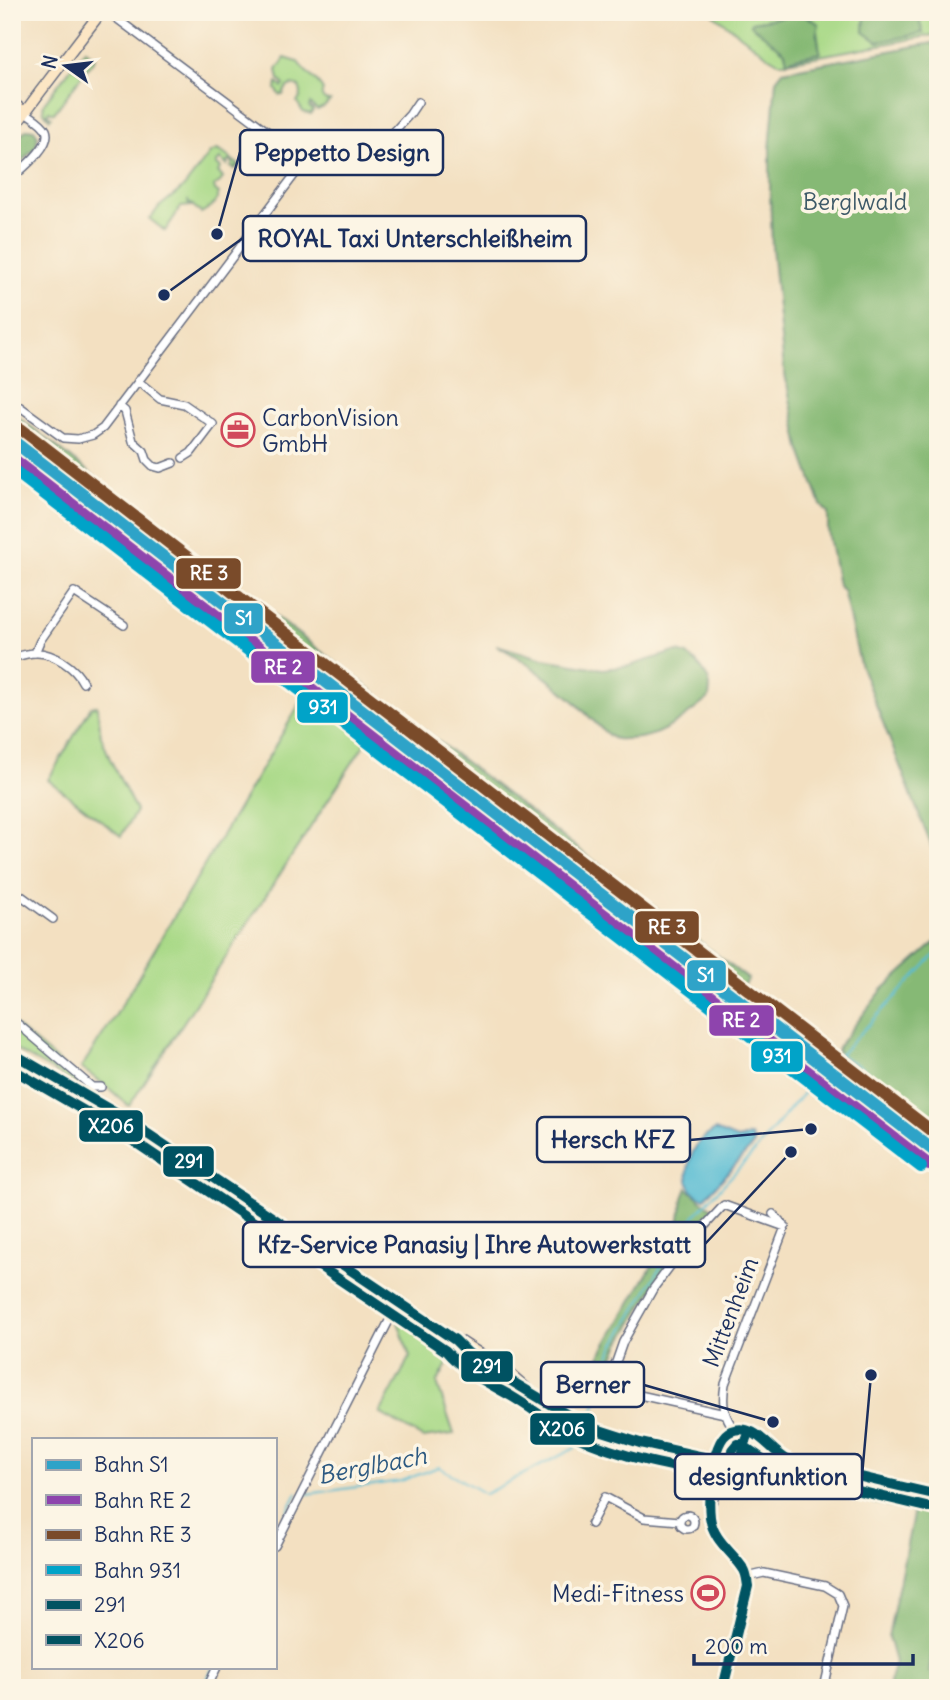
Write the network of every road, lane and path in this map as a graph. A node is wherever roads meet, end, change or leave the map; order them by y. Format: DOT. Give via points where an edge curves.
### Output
graph roads {
  1 [pos="101,12"];
  2 [pos="108,12"];
  3 [pos="418,102"];
  4 [pos="12,103"];
  5 [pos="25,112"];
  6 [pos="12,130"];
  7 [pos="303,158"];
  8 [pos="12,178"];
  9 [pos="138,381"];
  10 [pos="12,401"];
  11 [pos="119,406"];
  12 [pos="183,458"];
  13 [pos="173,463"];
  14 [pos="124,625"];
  15 [pos="36,653"];
  16 [pos="12,658"];
  17 [pos="83,683"];
  18 [pos="12,889"];
  19 [pos="53,919"];
  20 [pos="12,1019"];
  21 [pos="12,1053"];
  22 [pos="101,1087"];
  23 [pos="773,1214"];
  24 [pos="785,1227"];
  25 [pos="398,1303"];
  26 [pos="725,1414"];
  27 [pos="735,1430"];
  28 [pos="721,1461"];
  29 [pos="938,1496"];
  30 [pos="938,1508"];
  31 [pos="710,1513"];
  32 [pos="591,1524"];
  33 [pos="276,1544"];
  34 [pos="747,1577"];
  35 [pos="217,1668"];
  36 [pos="207,1688"];
  37 [pos="723,1688"];
  38 [pos="824,1688"];
  1 -- 5 [label="main road"];
  2 -- 7 [label="street"];
  3 -- 7 [label="street" via="389,137 318,158"];
  4 -- 5 [label="main road"];
  5 -- 6 [label="main road"];
  5 -- 8 [label="street" via="47,136 41,150"];
  7 -- 9 [label="street"];
  9 -- 11 [label="street"];
  9 -- 12 [label="street" via="160,399 184,404 213,424"];
  10 -- 11 [label="street" via="63,438 78,439 103,428"];
  11 -- 13 [label="street" via="125,411 133,441 147,460 160,468"];
  14 -- 15 [label="street" via="74,592"];
  15 -- 16 [label="street"];
  15 -- 17 [label="street" via="51,656 79,674"];
  18 -- 19 [label="street"];
  20 -- 22 [label="street" via="92,1087"];
  21 -- 25 [label="main road" via="121,1116"];
  23 -- 24 [label="street"];
  24 -- 26 [label="street, Mittenheim" via="725,1384"];
  24 -- 26 [label="street" via="724,1205 653,1289 623,1342 610,1380 617,1390"];
  25 -- 28 [label="main road" via="590,1428"];
  25 -- 33 [label="street"];
  26 -- 27 [label="street"];
  27 -- 28 [label="street"];
  27 -- 29 [label="street" via="753,1432 789,1460"];
  28 -- 30 [label="main road"];
  28 -- 31 [label="street"];
  31 -- 32 [label="street" via="693,1518 689,1528 682,1527 680,1521 644,1518 605,1497"];
  31 -- 34 [label="street" via="714,1532"];
  34 -- 37 [label="street"];
  34 -- 38 [label="street" via="764,1573 825,1586 838,1594 843,1606"];
  35 -- 36 [label="street"];
}
